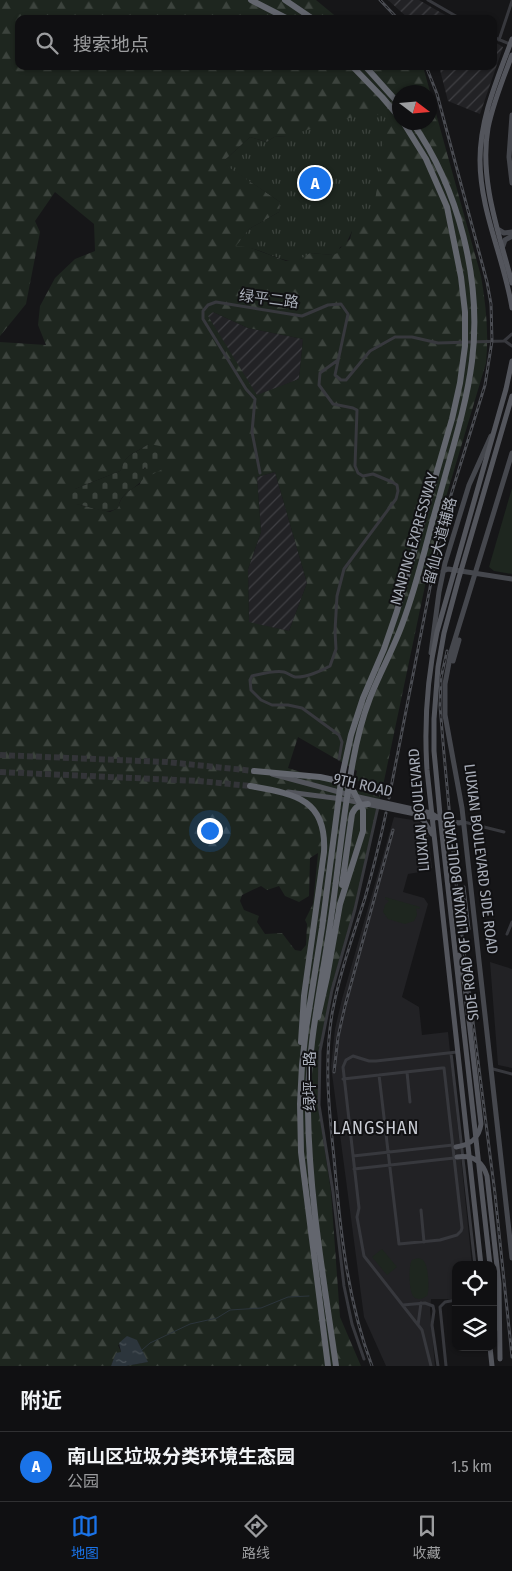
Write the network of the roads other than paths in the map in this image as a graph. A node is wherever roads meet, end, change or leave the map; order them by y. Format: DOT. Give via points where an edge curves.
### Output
graph roads {
  1 [pos="251,0"];
  2 [pos="285,0"];
  3 [pos="428,0"];
  4 [pos="512,1"];
  5 [pos="280,15"];
  6 [pos="307,15"];
  7 [pos="454,15"];
  8 [pos="499,40"];
  9 [pos="511,41"];
  10 [pos="512,55"];
  11 [pos="356,70"];
  12 [pos="368,70"];
  13 [pos="392,97"];
  14 [pos="392,109"];
  15 [pos="512,115"];
  16 [pos="408,130"];
  17 [pos="417,130"];
  18 [pos="512,149"];
  19 [pos="512,158"];
  20 [pos="512,183"];
  21 [pos="499,230"];
  22 [pos="512,232"];
  23 [pos="512,236"];
  24 [pos="503,246"];
  25 [pos="512,283"];
  26 [pos="512,308"];
  27 [pos="512,334"];
  28 [pos="504,341"];
  29 [pos="512,346"];
  30 [pos="338,360"];
  31 [pos="512,361"];
  32 [pos="512,396"];
  33 [pos="496,424"];
  34 [pos="512,453"];
  35 [pos="512,462"];
  36 [pos="260,473"];
  37 [pos="443,571"];
  38 [pos="477,575"];
  39 [pos="512,580"];
  40 [pos="430,670"];
  41 [pos="339,759"];
  42 [pos="254,771"];
  43 [pos="268,773"];
  44 [pos="250,786"];
  45 [pos="280,792"];
  46 [pos="429,792"];
  47 [pos="368,804"];
  48 [pos="378,806"];
  49 [pos="410,811"];
  50 [pos="432,815"];
  51 [pos="440,818"];
  52 [pos="453,822"];
  53 [pos="465,822"];
  54 [pos="504,832"];
  55 [pos="442,835"];
  56 [pos="435,846"];
  57 [pos="340,904"];
  58 [pos="512,922"];
  59 [pos="452,925"];
  60 [pos="507,934"];
  61 [pos="320,965"];
  62 [pos="454,1053"];
  63 [pos="310,1055"];
  64 [pos="302,1065"];
  65 [pos="494,1069"];
  66 [pos="407,1072"];
  67 [pos="512,1074"];
  68 [pos="379,1075"];
  69 [pos="343,1079"];
  70 [pos="410,1102"];
  71 [pos="454,1146"];
  72 [pos="388,1152"];
  73 [pos="353,1156"];
  74 [pos="455,1157"];
  75 [pos="390,1165"];
  76 [pos="354,1169"];
  77 [pos="508,1198"];
  78 [pos="421,1210"];
  79 [pos="512,1237"];
  80 [pos="424,1242"];
  81 [pos="512,1258"];
  82 [pos="475,1261"];
  83 [pos="480,1261"];
  84 [pos="490,1261"];
  85 [pos="452,1301"];
  86 [pos="421,1303"];
  87 [pos="402,1305"];
  88 [pos="494,1306"];
  89 [pos="418,1326"];
  90 [pos="490,1351"];
  91 [pos="364,1359"];
  92 [pos="500,1359"];
  93 [pos="328,1366"];
  94 [pos="336,1366"];
  95 [pos="431,1366"];
  96 [pos="438,1366"];
  97 [pos="446,1366"];
  98 [pos="492,1366"];
  99 [pos="501,1366"];
  1 -- 5 [label="highway"];
  2 -- 6 [label="highway"];
  3 -- 7 [label="street"];
  4 -- 8 [label="street"];
  8 -- 9 [label="street"];
  9 -- 26 [label="main road" via="485,116 480,159 486,204"];
  10 -- 21 [label="main road" via="493,109 486,144 486,178"];
  11 -- 14 [label="highway"];
  12 -- 13 [label="highway"];
  15 -- 20 [label="main road" via="509,146"];
  16 -- 61 [label="highway, NANPING EXPRESSWAY" via="426,159 447,207 462,277 465,346 452,420 397,611 362,698 351,735 342,781"];
  17 -- 61 [label="highway, NANPING EXPRESSWAY" via="444,177 458,214 472,291 472,359 460,422 408,605 359,732"];
  18 -- 19 [label="main road"];
  21 -- 22 [label="main road"];
  21 -- 24 [label="main road"];
  23 -- 24 [label="main road" via="505,240"];
  24 -- 25 [label="main road"];
  27 -- 28 [label="street"];
  28 -- 29 [label="street"];
  28 -- 30 [label="street, 绿平二路" via="438,343 395,337 370,351 346,380 335,375"];
  30 -- 36 [label="street, 绿平二路" via="348,314 341,304 328,305 302,316 216,302 203,311 208,330 255,399 252,432"];
  30 -- 41 [label="street" via="320,373 319,385 333,404 357,410 355,466 358,473 363,476 373,474 397,485 396,499 344,568 337,596 336,649 330,666 302,676 278,672 252,676 250,680 251,690 261,700 272,705 302,708 339,735 342,742"];
  31 -- 33 [label="main road, LIUXIAN BOULEVARD"];
  32 -- 51 [label="main road, LIUXIAN BOULEVARD" via="440,655 434,751"];
  33 -- 37 [label="main road, 留仙大道辅路" via="469,485"];
  33 -- 40 [label="main road, LIUXIAN BOULEVARD" via="456,561"];
  34 -- 38 [label="main road, LIUXIAN BOULEVARD SIDE ROAD"];
  35 -- 38 [label="main road, LIUXIAN BOULEVARD SIDE ROAD"];
  37 -- 38 [label="main road" via="448,569"];
  37 -- 40 [label="main road, 留仙大道辅路"];
  38 -- 39 [label="main road"];
  38 -- 53 [label="main road, LIUXIAN BOULEVARD SIDE ROAD" via="453,660 447,700"];
  38 -- 53 [label="main road, SIDE ROAD OF LIUXIAN BOULEVARD" via="451,652 444,700"];
  40 -- 46 [label="main road, LIUXIAN BOULEVARD" via="425,721"];
  42 -- 43 [label="highway"];
  43 -- 49 [label="main road, 9TH ROAD"];
  43 -- 57 [label="highway" via="334,780 354,792 361,804 364,825"];
  44 -- 45 [label="highway"];
  45 -- 47 [label="main road, 9TH ROAD"];
  45 -- 64 [label="highway" via="300,799 316,811 325,840 302,1016"];
  46 -- 49 [label="main road" via="424,807"];
  46 -- 50 [label="main road, LIUXIAN BOULEVARD"];
  47 -- 48 [label="main road, 9TH ROAD"];
  47 -- 57 [label="highway" via="356,807 352,814"];
  48 -- 49 [label="main road, 9TH ROAD"];
  48 -- 91 [label="street, 绿坪一路" via="320,1051 319,1105 344,1286"];
  49 -- 50 [label="main road, 9TH ROAD"];
  49 -- 56 [label="main road" via="424,821"];
  50 -- 51 [label="main road, 9TH ROAD"];
  50 -- 56 [label="main road, LIUXIAN BOULEVARD"];
  51 -- 52 [label="main road"];
  51 -- 55 [label="main road, LIUXIAN BOULEVARD"];
  52 -- 53 [label="main road"];
  52 -- 55 [label="main road" via="444,828"];
  53 -- 54 [label="street"];
  53 -- 65 [label="main road, LIUXIAN BOULEVARD SIDE ROAD"];
  53 -- 77 [label="main road, SIDE ROAD OF LIUXIAN BOULEVARD"];
  55 -- 59 [label="main road, LIUXIAN BOULEVARD"];
  56 -- 62 [label="main road, LIUXIAN BOULEVARD"];
  57 -- 63 [label="highway"];
  58 -- 60 [label="street"];
  59 -- 71 [label="main road" via="468,1008 481,1124 474,1140"];
  59 -- 84 [label="main road, LIUXIAN BOULEVARD"];
  61 -- 63 [label="highway"];
  61 -- 64 [label="highway"];
  62 -- 69 [label="street" via="373,1061 353,1056 342,1067"];
  62 -- 82 [label="street"];
  62 -- 83 [label="main road, LIUXIAN BOULEVARD"];
  63 -- 94 [label="highway" via="310,1156"];
  64 -- 93 [label="highway" via="301,1152"];
  65 -- 67 [label="street"];
  65 -- 77 [label="main road, LIUXIAN BOULEVARD SIDE ROAD"];
  66 -- 68 [label="street"];
  66 -- 70 [label="street"];
  66 -- 71 [label="street" via="444,1068"];
  68 -- 69 [label="street"];
  68 -- 72 [label="street"];
  69 -- 73 [label="street"];
  71 -- 72 [label="street"];
  71 -- 74 [label="street"];
  72 -- 73 [label="street"];
  72 -- 75 [label="street"];
  73 -- 76 [label="street"];
  74 -- 75 [label="street"];
  74 -- 80 [label="street" via="461,1231 457,1235"];
  74 -- 92 [label="main road" via="474,1159 485,1171 498,1267"];
  75 -- 76 [label="street"];
  75 -- 80 [label="street" via="399,1244"];
  76 -- 87 [label="street" via="359,1208 357,1217 364,1256"];
  77 -- 79 [label="main road, LIUXIAN BOULEVARD SIDE ROAD"];
  77 -- 81 [label="main road, SIDE ROAD OF LIUXIAN BOULEVARD"];
  78 -- 80 [label="street"];
  85 -- 97 [label="street" via="440,1307"];
  86 -- 87 [label="street"];
  86 -- 89 [label="street"];
  86 -- 96 [label="street" via="429,1303 434,1308 432,1325"];
  87 -- 89 [label="street"];
  88 -- 92 [label="main road"];
  89 -- 95 [label="street" via="423,1333"];
  90 -- 98 [label="main road"];
  92 -- 99 [label="main road"];
}
